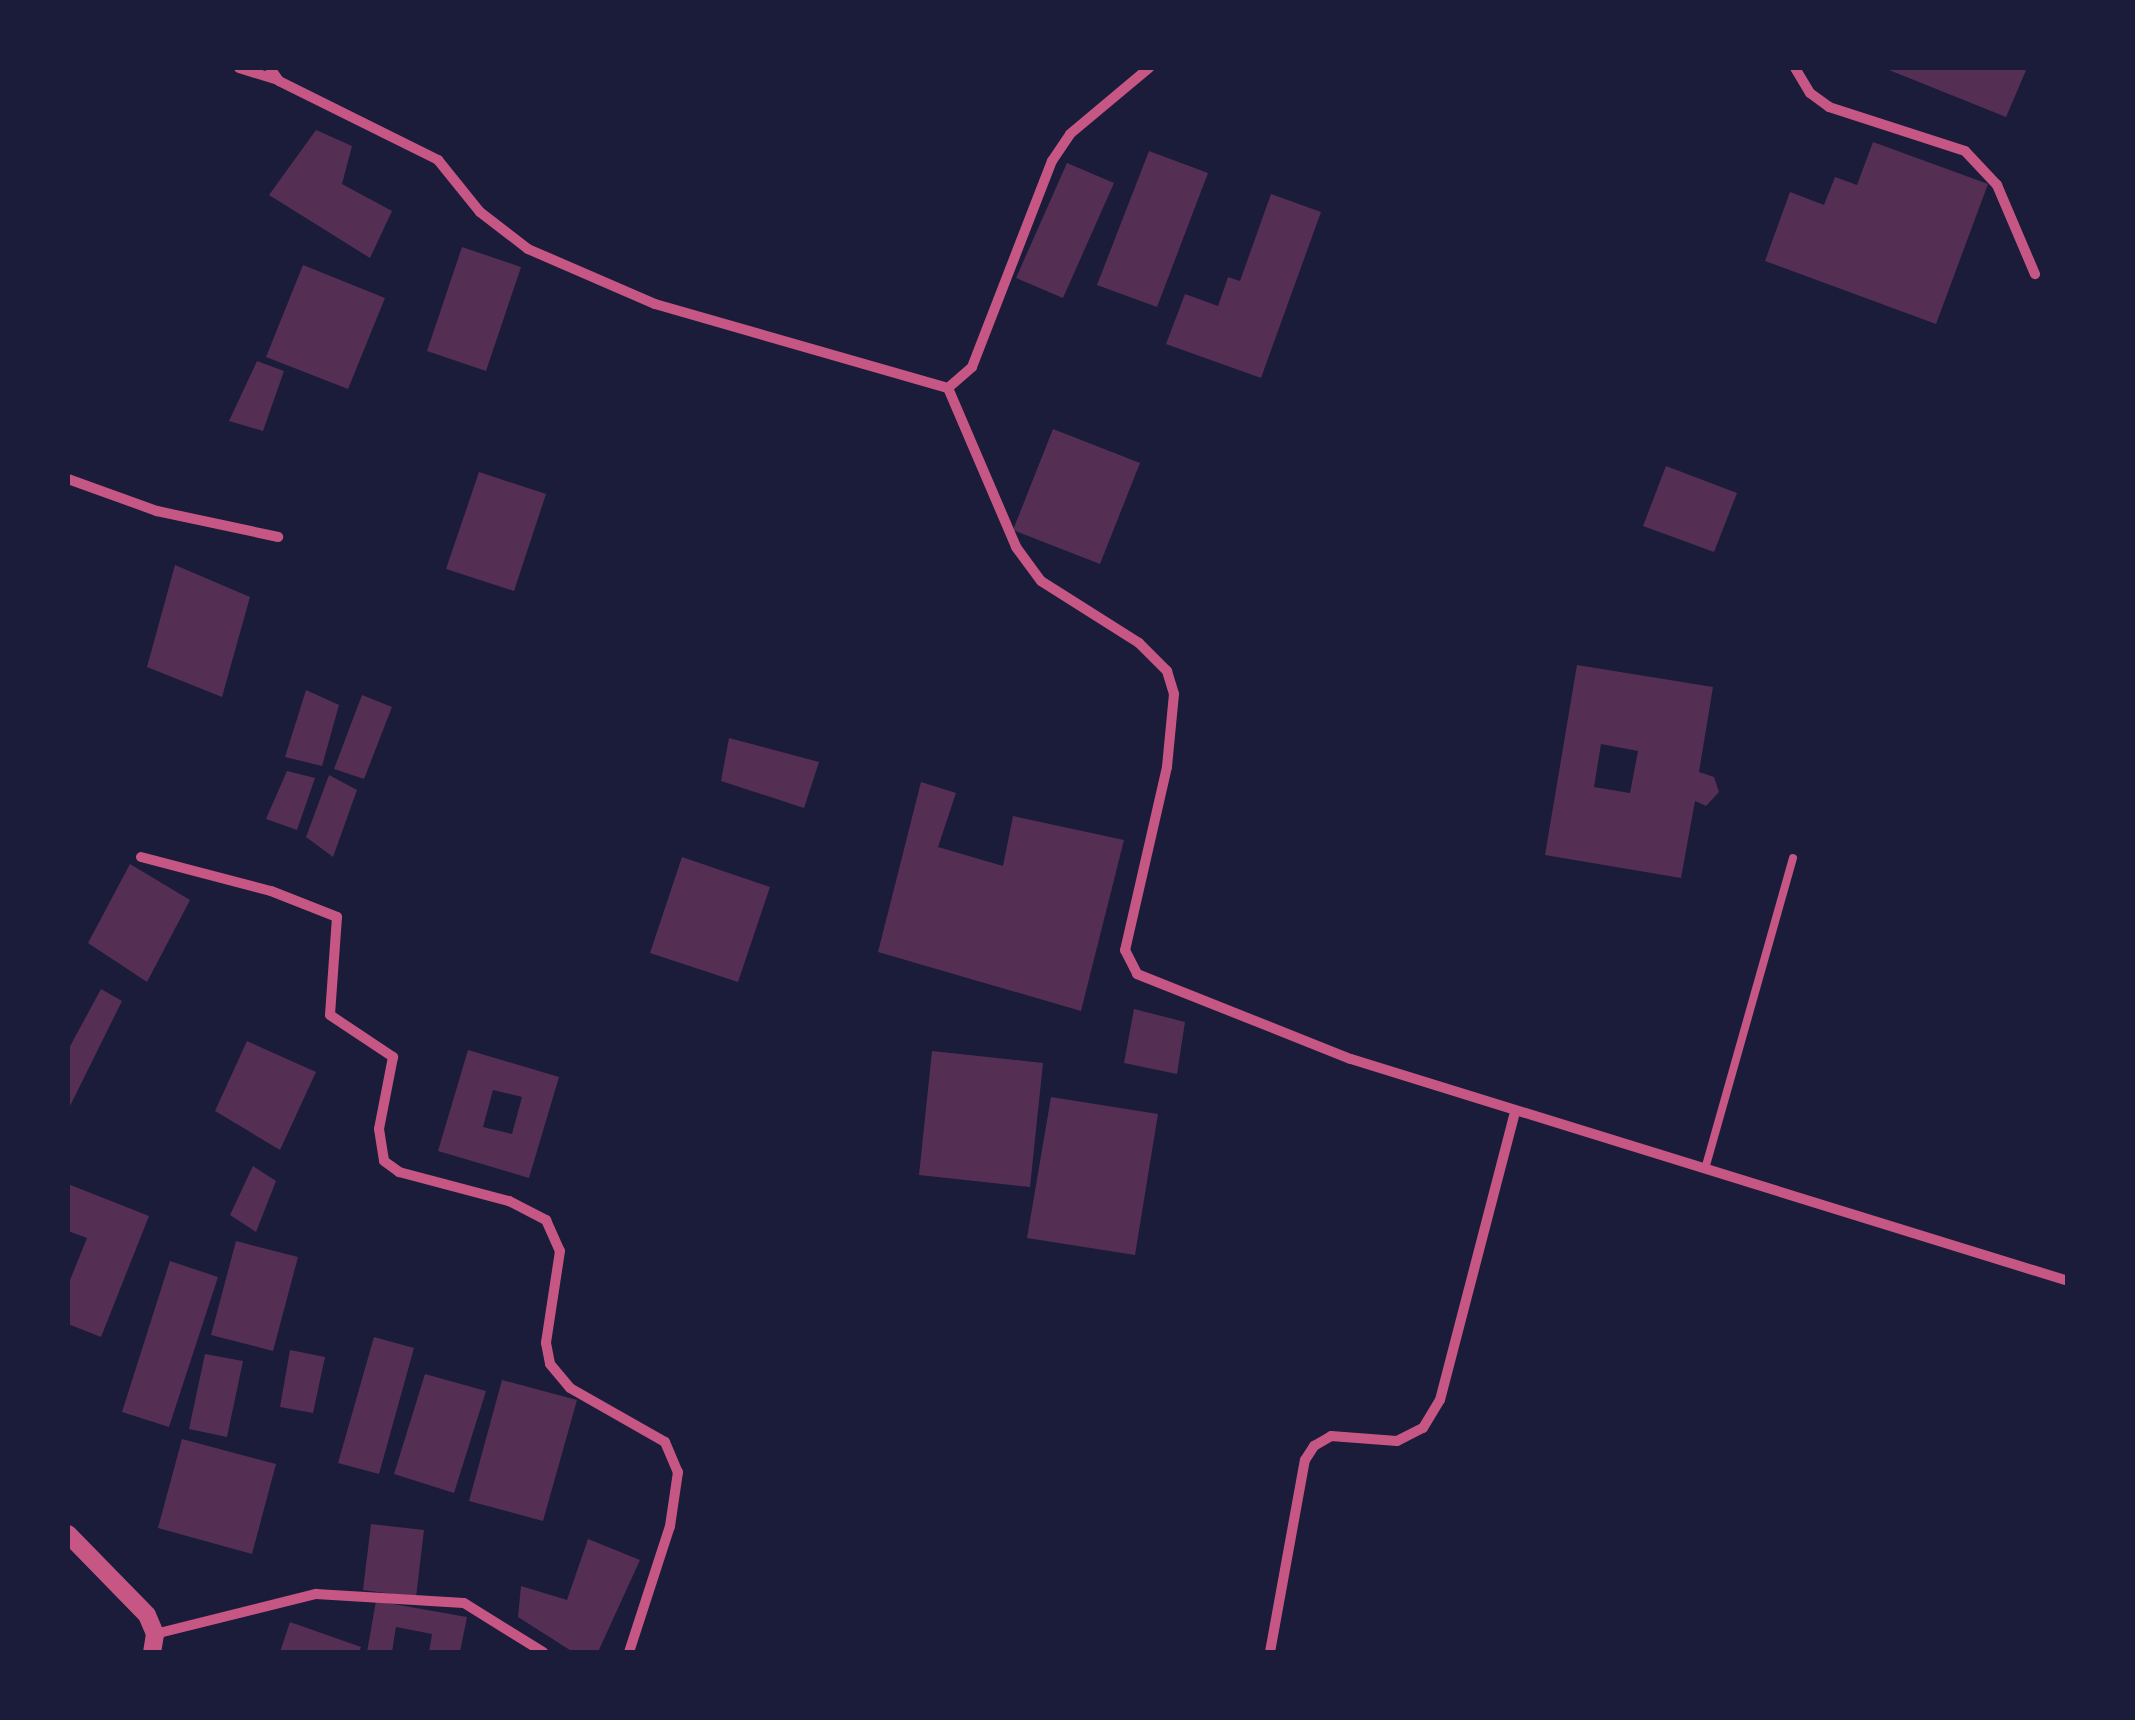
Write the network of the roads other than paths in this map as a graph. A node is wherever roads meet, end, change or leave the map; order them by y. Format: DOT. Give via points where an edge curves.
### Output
graph roads {
  1 [pos="239,68"];
  2 [pos="270,68"];
  3 [pos="1149,68"];
  4 [pos="1795,68"];
  5 [pos="279,80"];
  6 [pos="2036,274"];
  7 [pos="948,388"];
  8 [pos="68,479"];
  9 [pos="278,538"];
  10 [pos="141,858"];
  11 [pos="1792,858"];
  12 [pos="1515,1112"];
  13 [pos="1705,1169"];
  14 [pos="2068,1280"];
  15 [pos="68,1534"];
  16 [pos="154,1643"];
  17 [pos="543,1652"];
  18 [pos="630,1652"];
  19 [pos="1270,1652"];
  1 -- 5 [label="street"];
  2 -- 5 [label="street"];
  3 -- 7 [label="street" via="1070,134 1052,161 972,368"];
  4 -- 6 [label="street" via="1829,108 1965,151 1997,185"];
  5 -- 7 [label="street" via="438,160 480,212 528,249 655,304"];
  7 -- 12 [label="street" via="1016,548 1041,581 1157,659 1174,694 1167,768 1125,950 1129,966 1154,982 1351,1059"];
  8 -- 9 [label="street" via="157,510"];
  10 -- 18 [label="street" via="271,891 337,917 330,1015 393,1057 379,1129 384,1161 399,1172 509,1200 546,1220 560,1251 546,1343 550,1364 570,1388 666,1442 678,1472 670,1526"];
  11 -- 13 [label="lane"];
  12 -- 13 [label="street"];
  12 -- 19 [label="street" via="1440,1400 1423,1428 1397,1441 1331,1436 1314,1446 1305,1460"];
  13 -- 14 [label="street"];
  15 -- 16 [label="street" via="132,1595"];
  16 -- 17 [label="street" via="316,1594 464,1603"];
}
